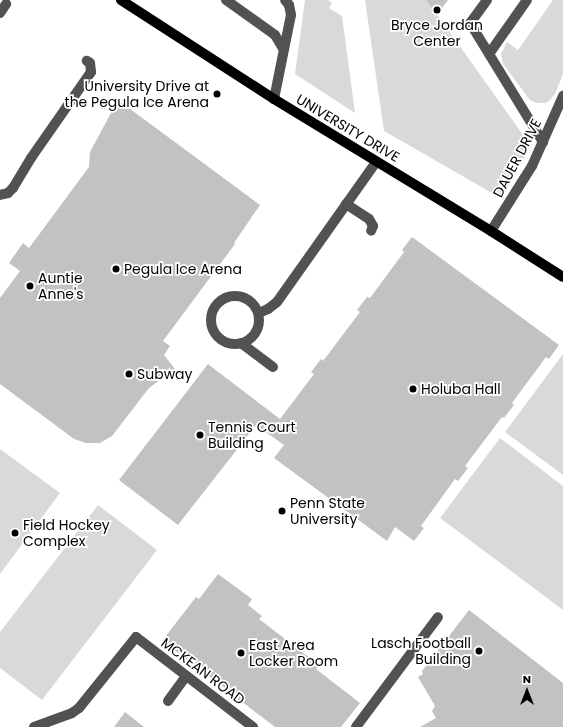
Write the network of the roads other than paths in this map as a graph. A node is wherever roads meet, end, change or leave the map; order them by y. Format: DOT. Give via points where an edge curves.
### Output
graph roads {
  1 [pos="121,0"];
  2 [pos="226,0"];
  3 [pos="285,0"];
  4 [pos="487,0"];
  5 [pos="527,0"];
  6 [pos="6,4"];
  7 [pos="0,13"];
  8 [pos="284,50"];
  9 [pos="489,54"];
  10 [pos="87,61"];
  11 [pos="563,96"];
  12 [pos="274,99"];
  13 [pos="543,142"];
  14 [pos="376,162"];
  15 [pos="0,195"];
  16 [pos="346,204"];
  17 [pos="371,231"];
  18 [pos="491,231"];
  19 [pos="563,276"];
  20 [pos="259,313"];
  21 [pos="241,343"];
  22 [pos="273,367"];
  23 [pos="438,617"];
  24 [pos="186,676"];
  25 [pos="168,700"];
  26 [pos="34,727"];
  27 [pos="253,727"];
  28 [pos="356,727"];
  1 -- 12 [label="main road, UNIVERSITY DRIVE"];
  2 -- 8 [label="street" via="276,35"];
  3 -- 8 [label="street" via="291,15"];
  4 -- 9 [label="street" via="470,23"];
  5 -- 9 [label="street"];
  6 -- 7 [label="street"];
  8 -- 12 [label="street"];
  9 -- 13 [label="street"];
  10 -- 15 [label="street" via="91,72 13,188 8,193"];
  11 -- 13 [label="street, DAUER DRIVE"];
  12 -- 14 [label="main road, UNIVERSITY DRIVE"];
  13 -- 18 [label="street, DAUER DRIVE" via="532,166"];
  14 -- 16 [label="street"];
  14 -- 18 [label="main road, UNIVERSITY DRIVE"];
  16 -- 17 [label="street" via="369,219 373,226"];
  16 -- 20 [label="street" via="277,302"];
  18 -- 19 [label="main road, UNIVERSITY DRIVE"];
  20 -- 21 [label="street" via="257,331 250,339"];
  20 -- 21 [label="street" via="247,299 238,296 221,301 215,308 212,326 216,334 232,344"];
  21 -- 22 [label="street"];
  23 -- 28 [label="street"];
  24 -- 25 [label="street"];
  24 -- 26 [label="street, MCKEAN ROAD" via="136,637 79,708"];
  24 -- 27 [label="street, MCKEAN ROAD"];
}
